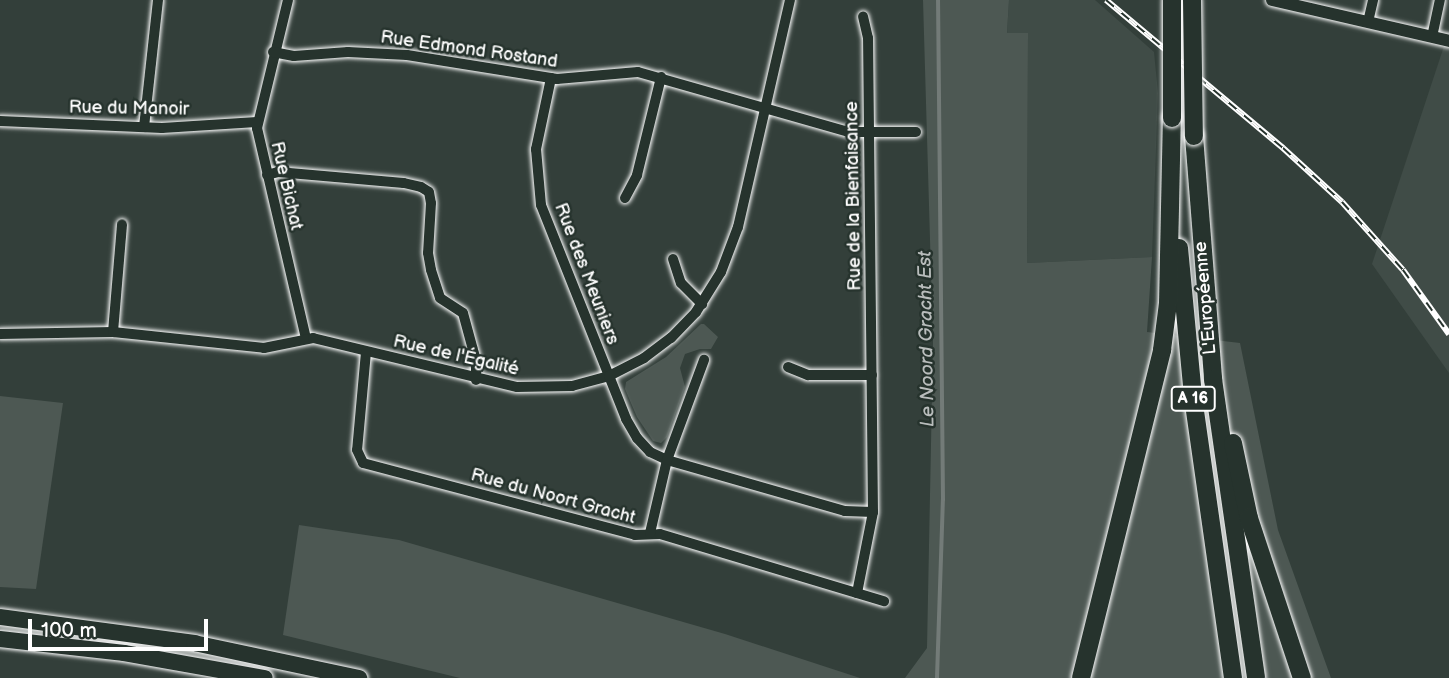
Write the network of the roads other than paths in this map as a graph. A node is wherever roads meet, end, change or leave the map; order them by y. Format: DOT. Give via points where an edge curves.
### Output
graph roads {
  1 [pos="158,0"];
  2 [pos="288,0"];
  3 [pos="790,0"];
  4 [pos="1172,0"];
  5 [pos="1192,0"];
  6 [pos="1272,0"];
  7 [pos="1373,0"];
  8 [pos="1440,0"];
  9 [pos="863,17"];
  10 [pos="1368,22"];
  11 [pos="1432,37"];
  12 [pos="1449,41"];
  13 [pos="273,52"];
  14 [pos="661,76"];
  15 [pos="551,78"];
  16 [pos="766,108"];
  17 [pos="1172,118"];
  18 [pos="0,121"];
  19 [pos="257,122"];
  20 [pos="144,127"];
  21 [pos="916,132"];
  22 [pos="869,133"];
  23 [pos="267,175"];
  24 [pos="625,198"];
  25 [pos="122,224"];
  26 [pos="673,259"];
  27 [pos="1205,293"];
  28 [pos="702,304"];
  29 [pos="113,332"];
  30 [pos="0,334"];
  31 [pos="306,338"];
  32 [pos="366,352"];
  33 [pos="704,360"];
  34 [pos="788,367"];
  35 [pos="872,375"];
  36 [pos="609,376"];
  37 [pos="476,380"];
  38 [pos="667,460"];
  39 [pos="873,512"];
  40 [pos="650,533"];
  41 [pos="857,593"];
  42 [pos="884,601"];
  43 [pos="0,617"];
  44 [pos="0,639"];
  45 [pos="265,678"];
  46 [pos="359,678"];
  47 [pos="1081,678"];
  48 [pos="1233,678"];
  49 [pos="1256,678"];
  50 [pos="1302,678"];
  1 -- 20 [label="street"];
  2 -- 13 [label="street, Rue Bichat"];
  3 -- 16 [label="street, Rue de l'Égalité"];
  4 -- 17 [label="highway, L'Européenne / A 16, bridge"];
  5 -- 27 [label="highway, L'Européenne / A 16, bridge"];
  6 -- 10 [label="street"];
  7 -- 10 [label="street"];
  8 -- 11 [label="street"];
  9 -- 22 [label="street, Rue de la Bienfaisance"];
  10 -- 11 [label="street"];
  11 -- 12 [label="street"];
  13 -- 15 [label="street, Rue Edmond Rostand" via="294,56 348,52 407,55"];
  13 -- 19 [label="street, Rue Bichat"];
  14 -- 15 [label="street, Rue Edmond Rostand" via="627,71"];
  14 -- 16 [label="street, Rue Edmond Rostand"];
  14 -- 24 [label="street" via="637,175"];
  15 -- 36 [label="street, Rue des Meuniers" via="536,143 539,194"];
  16 -- 22 [label="street, Rue Edmond Rostand" via="848,132"];
  16 -- 28 [label="street, Rue de l'Égalité" via="732,246"];
  17 -- 47 [label="highway" via="1168,303 1162,350"];
  17 -- 48 [label="highway, L'Européenne / A 16" via="1187,348"];
  18 -- 20 [label="street, Rue du Manoir"];
  19 -- 20 [label="street, Rue du Manoir"];
  19 -- 23 [label="street, Rue Bichat"];
  21 -- 22 [label="street, Rue Edmond Rostand"];
  22 -- 35 [label="street, Rue de la Bienfaisance"];
  23 -- 31 [label="street, Rue Bichat"];
  23 -- 37 [label="street" via="278,172 390,181 425,189 430,197 428,253 435,285 440,298 463,313 477,361"];
  25 -- 29 [label="street"];
  26 -- 28 [label="street" via="681,282"];
  27 -- 49 [label="highway, L'Européenne / A 16"];
  27 -- 50 [label="highway" via="1249,518"];
  28 -- 36 [label="street, Rue de l'Égalité" via="659,348"];
  29 -- 30 [label="street, Rue de l'Égalité"];
  29 -- 31 [label="street, Rue de l'Égalité" via="253,348 285,346"];
  31 -- 32 [label="street, Rue de l'Égalité"];
  32 -- 37 [label="street, Rue de l'Égalité"];
  32 -- 40 [label="street, Rue du Noort Gracht" via="357,450 363,463 635,535"];
  33 -- 38 [label="street"];
  34 -- 35 [label="street" via="808,375"];
  35 -- 39 [label="street, Rue de la Bienfaisance"];
  36 -- 37 [label="street, Rue de l'Égalité" via="554,388 509,387"];
  36 -- 38 [label="street, Rue des Meuniers" via="637,438 650,452"];
  38 -- 39 [label="street, Rue des Meuniers" via="845,511"];
  38 -- 40 [label="street"];
  39 -- 41 [label="street, Rue de la Bienfaisance"];
  40 -- 41 [label="street, Rue du Noort Gracht"];
  41 -- 42 [label="street, Rue du Noort Gracht"];
  43 -- 46 [label="highway" via="194,643"];
  44 -- 45 [label="highway" via="135,655"];
}
